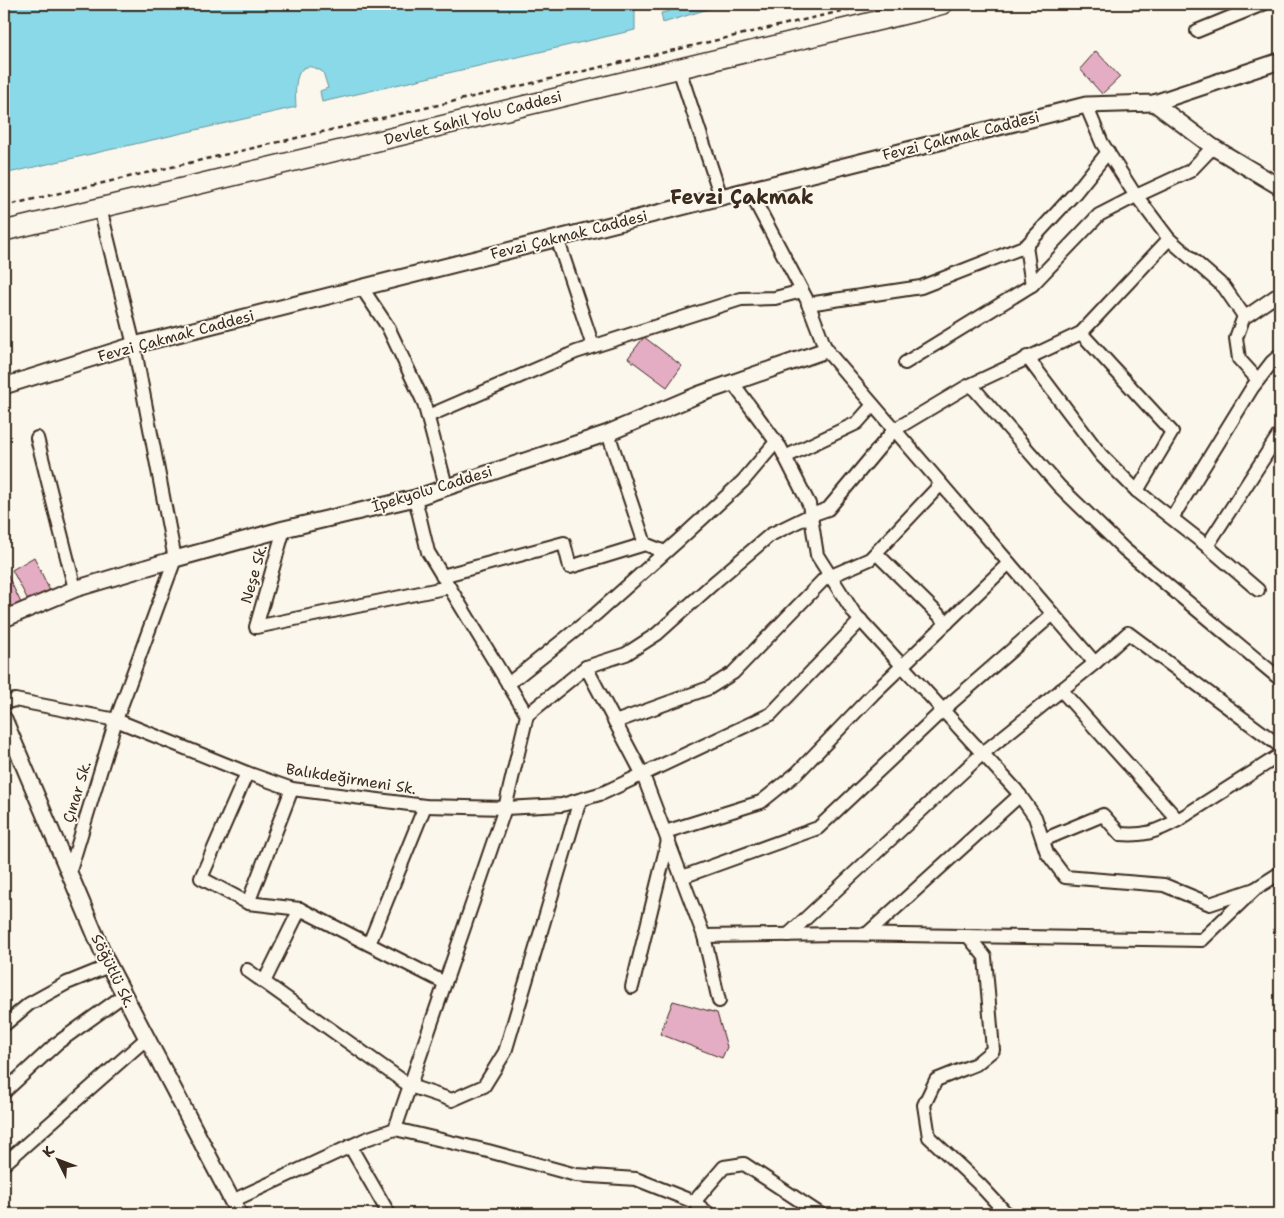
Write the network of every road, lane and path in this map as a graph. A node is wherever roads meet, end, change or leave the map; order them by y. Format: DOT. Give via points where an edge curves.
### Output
graph roads {
  1 [pos="866,4"];
  2 [pos="895,4"];
  3 [pos="942,4"];
  4 [pos="1263,4"];
  5 [pos="1197,31"];
  6 [pos="1280,61"];
  7 [pos="679,68"];
  8 [pos="1154,103"];
  9 [pos="1086,105"];
  10 [pos="1213,147"];
  11 [pos="1108,152"];
  12 [pos="1280,187"];
  13 [pos="749,190"];
  14 [pos="1136,196"];
  15 [pos="721,197"];
  16 [pos="4,206"];
  17 [pos="100,208"];
  18 [pos="4,220"];
  19 [pos="4,231"];
  20 [pos="557,238"];
  21 [pos="1169,239"];
  22 [pos="1026,246"];
  23 [pos="1032,284"];
  24 [pos="362,288"];
  25 [pos="802,291"];
  26 [pos="1280,293"];
  27 [pos="808,304"];
  28 [pos="1244,316"];
  29 [pos="1081,333"];
  30 [pos="134,345"];
  31 [pos="593,346"];
  32 [pos="826,350"];
  33 [pos="1280,356"];
  34 [pos="1027,357"];
  35 [pos="905,363"];
  36 [pos="1258,380"];
  37 [pos="732,382"];
  38 [pos="971,385"];
  39 [pos="4,386"];
  40 [pos="873,406"];
  41 [pos="428,416"];
  42 [pos="894,430"];
  43 [pos="608,433"];
  44 [pos="1280,434"];
  45 [pos="37,438"];
  46 [pos="776,442"];
  47 [pos="785,457"];
  48 [pos="941,484"];
  49 [pos="446,486"];
  50 [pos="1137,491"];
  51 [pos="415,498"];
  52 [pos="811,515"];
  53 [pos="1172,518"];
  54 [pos="284,529"];
  55 [pos="645,544"];
  56 [pos="1207,546"];
  57 [pos="665,552"];
  58 [pos="876,553"];
  59 [pos="175,559"];
  60 [pos="1009,563"];
  61 [pos="830,575"];
  62 [pos="442,576"];
  63 [pos="449,587"];
  64 [pos="75,589"];
  65 [pos="1258,590"];
  66 [pos="1053,614"];
  67 [pos="4,619"];
  68 [pos="861,620"];
  69 [pos="947,623"];
  70 [pos="1095,662"];
  71 [pos="903,666"];
  72 [pos="586,667"];
  73 [pos="1280,679"];
  74 [pos="508,684"];
  75 [pos="1061,690"];
  76 [pos="4,703"];
  77 [pos="943,710"];
  78 [pos="527,716"];
  79 [pos="4,720"];
  80 [pos="116,720"];
  81 [pos="615,722"];
  82 [pos="1280,746"];
  83 [pos="983,753"];
  84 [pos="1280,756"];
  85 [pos="247,773"];
  86 [pos="643,775"];
  87 [pos="292,789"];
  88 [pos="1020,795"];
  89 [pos="580,800"];
  90 [pos="425,806"];
  91 [pos="505,808"];
  92 [pos="1178,820"];
  93 [pos="666,837"];
  94 [pos="1043,840"];
  95 [pos="1280,873"];
  96 [pos="69,874"];
  97 [pos="682,877"];
  98 [pos="1255,889"];
  99 [pos="248,903"];
  100 [pos="300,909"];
  101 [pos="867,934"];
  102 [pos="788,935"];
  103 [pos="704,936"];
  104 [pos="968,936"];
  105 [pos="369,944"];
  106 [pos="109,966"];
  107 [pos="247,970"];
  108 [pos="264,982"];
  109 [pos="445,983"];
  110 [pos="632,988"];
  111 [pos="124,995"];
  112 [pos="719,1001"];
  113 [pos="4,1025"];
  114 [pos="146,1038"];
  115 [pos="410,1086"];
  116 [pos="4,1092"];
  117 [pos="395,1129"];
  118 [pos="350,1146"];
  119 [pos="4,1164"];
  120 [pos="694,1202"];
  121 [pos="236,1208"];
  122 [pos="389,1214"];
  123 [pos="709,1214"];
  124 [pos="820,1214"];
  125 [pos="1007,1214"];
  1 -- 16 [label="path"];
  2 -- 18 [label="main road, Devlet Sahil Yolu Caddesi" via="832,22"];
  3 -- 7 [label="main road, Devlet Sahil Yolu Caddesi"];
  4 -- 5 [label="street"];
  6 -- 8 [label="street, Fevzi Çakmak Caddesi"];
  7 -- 15 [label="street"];
  7 -- 17 [label="main road, Devlet Sahil Yolu Caddesi"];
  8 -- 9 [label="street, Fevzi Çakmak Caddesi"];
  8 -- 10 [label="street"];
  9 -- 11 [label="street"];
  9 -- 13 [label="street, Fevzi Çakmak Caddesi"];
  10 -- 12 [label="street"];
  10 -- 14 [label="street" via="1190,171"];
  11 -- 14 [label="street"];
  11 -- 22 [label="street"];
  13 -- 15 [label="street, Fevzi Çakmak Caddesi"];
  13 -- 25 [label="street"];
  14 -- 21 [label="street"];
  14 -- 23 [label="street" via="1099,215"];
  15 -- 20 [label="street, Fevzi Çakmak Caddesi"];
  17 -- 19 [label="main road, Devlet Sahil Yolu Caddesi"];
  17 -- 30 [label="street"];
  20 -- 24 [label="street, Fevzi Çakmak Caddesi"];
  20 -- 31 [label="street"];
  21 -- 28 [label="street" via="1224,287"];
  21 -- 29 [label="street"];
  22 -- 23 [label="street"];
  22 -- 27 [label="street" via="921,287"];
  23 -- 35 [label="street"];
  24 -- 30 [label="street, Fevzi Çakmak Caddesi"];
  24 -- 41 [label="street" via="388,327"];
  25 -- 27 [label="street"];
  25 -- 31 [label="street" via="775,298 741,299"];
  26 -- 28 [label="street"];
  27 -- 32 [label="street"];
  28 -- 36 [label="street" via="1236,338 1239,359"];
  29 -- 34 [label="street"];
  29 -- 50 [label="street" via="1172,432"];
  30 -- 39 [label="street, Fevzi Çakmak Caddesi"];
  30 -- 59 [label="street"];
  31 -- 41 [label="street"];
  32 -- 37 [label="street, İpekyolu Caddesi"];
  32 -- 40 [label="street"];
  33 -- 36 [label="street"];
  34 -- 38 [label="street"];
  34 -- 50 [label="street" via="1101,455"];
  36 -- 53 [label="street"];
  37 -- 43 [label="street, İpekyolu Caddesi"];
  37 -- 46 [label="street"];
  38 -- 42 [label="street"];
  38 -- 73 [label="street" via="1059,486 1124,549"];
  40 -- 42 [label="street"];
  40 -- 47 [label="street" via="857,423"];
  41 -- 49 [label="street"];
  42 -- 48 [label="street"];
  42 -- 52 [label="street" via="828,509"];
  43 -- 49 [label="street, İpekyolu Caddesi"];
  43 -- 55 [label="street"];
  44 -- 56 [label="street"];
  45 -- 64 [label="street"];
  46 -- 47 [label="street"];
  46 -- 57 [label="street" via="743,481"];
  47 -- 52 [label="street" via="809,504"];
  48 -- 58 [label="street"];
  48 -- 60 [label="street"];
  49 -- 51 [label="street, İpekyolu Caddesi"];
  50 -- 53 [label="street"];
  51 -- 54 [label="street, İpekyolu Caddesi"];
  51 -- 62 [label="street" via="428,552"];
  52 -- 61 [label="street" via="818,555"];
  52 -- 72 [label="street" via="770,535 657,634 626,654"];
  53 -- 56 [label="street"];
  54 -- 59 [label="street, İpekyolu Caddesi"];
  54 -- 63 [label="street, Neşe Sk." via="256,627"];
  55 -- 57 [label="street"];
  55 -- 62 [label="street" via="570,567 564,543"];
  56 -- 65 [label="street"];
  57 -- 74 [label="street" via="596,614"];
  58 -- 61 [label="street" via="870,559"];
  58 -- 69 [label="street"];
  59 -- 64 [label="street, İpekyolu Caddesi"];
  59 -- 80 [label="street, Çınar Sk."];
  60 -- 66 [label="street"];
  60 -- 69 [label="street"];
  61 -- 68 [label="street"];
  61 -- 81 [label="street" via="733,673 709,688"];
  62 -- 63 [label="street"];
  63 -- 74 [label="street"];
  64 -- 67 [label="street, İpekyolu Caddesi"];
  66 -- 70 [label="street"];
  66 -- 77 [label="street"];
  68 -- 71 [label="street"];
  68 -- 86 [label="street, Balıkdeğirmeni Sk." via="771,714"];
  69 -- 71 [label="street"];
  70 -- 75 [label="street"];
  70 -- 82 [label="street" via="1128,633"];
  71 -- 77 [label="street"];
  71 -- 93 [label="street" via="797,773 762,802"];
  72 -- 78 [label="street"];
  72 -- 81 [label="street"];
  74 -- 78 [label="street"];
  75 -- 83 [label="street"];
  75 -- 92 [label="street"];
  76 -- 80 [label="street, Balıkdeğirmeni Sk." via="15,700"];
  77 -- 83 [label="street"];
  77 -- 97 [label="street" via="818,828"];
  78 -- 91 [label="street"];
  79 -- 96 [label="street, Söğütlü Sk."];
  80 -- 85 [label="street, Balıkdeğirmeni Sk."];
  80 -- 96 [label="street, Çınar Sk."];
  81 -- 86 [label="street"];
  83 -- 88 [label="street"];
  83 -- 102 [label="street"];
  84 -- 92 [label="street"];
  85 -- 87 [label="street, Balıkdeğirmeni Sk."];
  85 -- 99 [label="street" via="201,878"];
  86 -- 89 [label="street, Balıkdeğirmeni Sk."];
  86 -- 93 [label="street"];
  87 -- 90 [label="street, Balıkdeğirmeni Sk."];
  87 -- 99 [label="street"];
  88 -- 94 [label="street" via="1035,817"];
  88 -- 101 [label="street"];
  89 -- 91 [label="street, Balıkdeğirmeni Sk." via="562,805"];
  89 -- 115 [label="street" via="505,1052 484,1086 452,1100"];
  90 -- 91 [label="street, Balıkdeğirmeni Sk."];
  90 -- 105 [label="street"];
  91 -- 109 [label="street"];
  92 -- 94 [label="street" via="1158,831 1138,836 1120,834 1103,814"];
  93 -- 97 [label="street"];
  93 -- 110 [label="street"];
  94 -- 98 [label="street" via="1065,877 1164,885 1210,904"];
  95 -- 98 [label="street"];
  96 -- 106 [label="street, Söğütlü Sk."];
  97 -- 103 [label="street"];
  98 -- 104 [label="street" via="1202,940"];
  99 -- 100 [label="street"];
  100 -- 105 [label="street"];
  100 -- 108 [label="street"];
  101 -- 102 [label="street"];
  101 -- 104 [label="street"];
  102 -- 103 [label="street"];
  103 -- 112 [label="street"];
  104 -- 125 [label="street" via="985,956 992,1050 976,1064 936,1080 924,1105 929,1138"];
  105 -- 109 [label="street"];
  106 -- 111 [label="street, Söğütlü Sk."];
  106 -- 113 [label="street" via="52,991"];
  107 -- 108 [label="street"];
  108 -- 115 [label="street"];
  109 -- 115 [label="street"];
  111 -- 114 [label="street, Söğütlü Sk."];
  111 -- 116 [label="street" via="56,1044"];
  114 -- 119 [label="street"];
  114 -- 121 [label="street, Söğütlü Sk."];
  115 -- 117 [label="street"];
  117 -- 118 [label="street"];
  117 -- 120 [label="street" via="576,1176 636,1179"];
  118 -- 121 [label="street"];
  118 -- 122 [label="street"];
  120 -- 123 [label="street"];
  120 -- 124 [label="street" via="724,1167 744,1164"];
}
